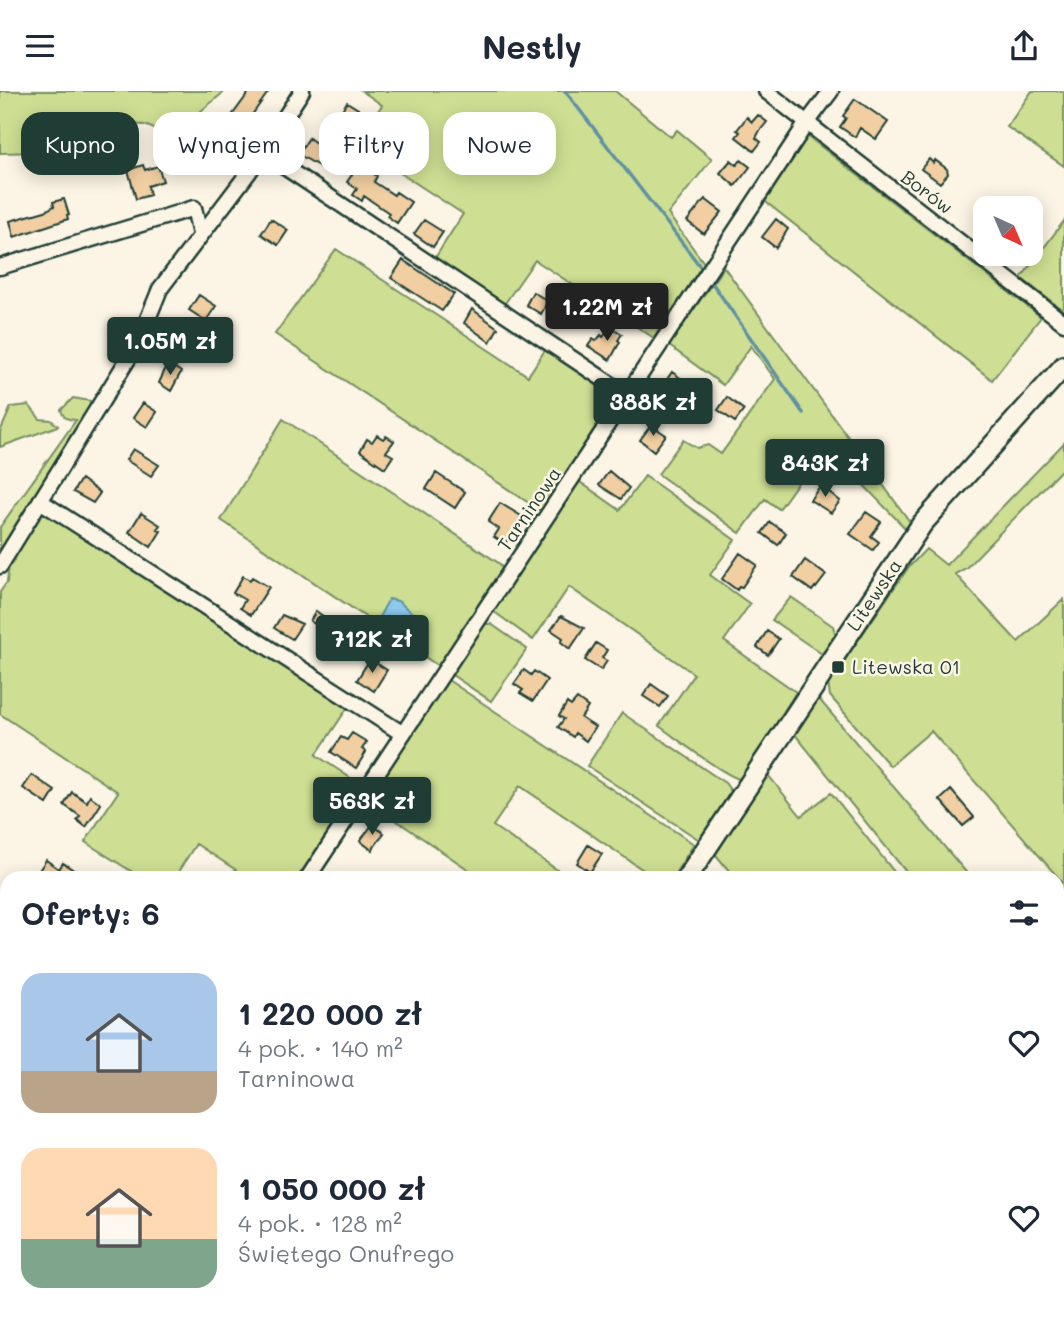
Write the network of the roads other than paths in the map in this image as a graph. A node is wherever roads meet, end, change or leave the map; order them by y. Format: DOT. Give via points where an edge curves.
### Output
graph roads {
  1 [pos="302,91"];
  2 [pos="766,91"];
  3 [pos="831,91"];
  4 [pos="288,112"];
  5 [pos="806,124"];
  6 [pos="245,175"];
  7 [pos="297,175"];
  8 [pos="200,235"];
  9 [pos="0,267"];
  10 [pos="1064,323"];
  11 [pos="1064,366"];
  12 [pos="627,395"];
  13 [pos="40,501"];
  14 [pos="0,566"];
  15 [pos="403,734"];
  16 [pos="312,871"];
  17 [pos="691,871"];
  1 -- 4 [label="street"];
  2 -- 5 [label="street, Borów"];
  3 -- 5 [label="street, Tarninowa"];
  5 -- 10 [label="street, Borów"];
  5 -- 12 [label="street, Tarninowa"];
  6 -- 8 [label="street"];
  7 -- 12 [label="street"];
  8 -- 9 [label="street" via="194,208"];
  8 -- 13 [label="street" via="160,289 138,343"];
  11 -- 17 [label="street, Litewska" via="922,524"];
  12 -- 15 [label="street, Tarninowa"];
  13 -- 14 [label="street"];
  13 -- 15 [label="street"];
  15 -- 16 [label="street, Tarninowa"];
}
